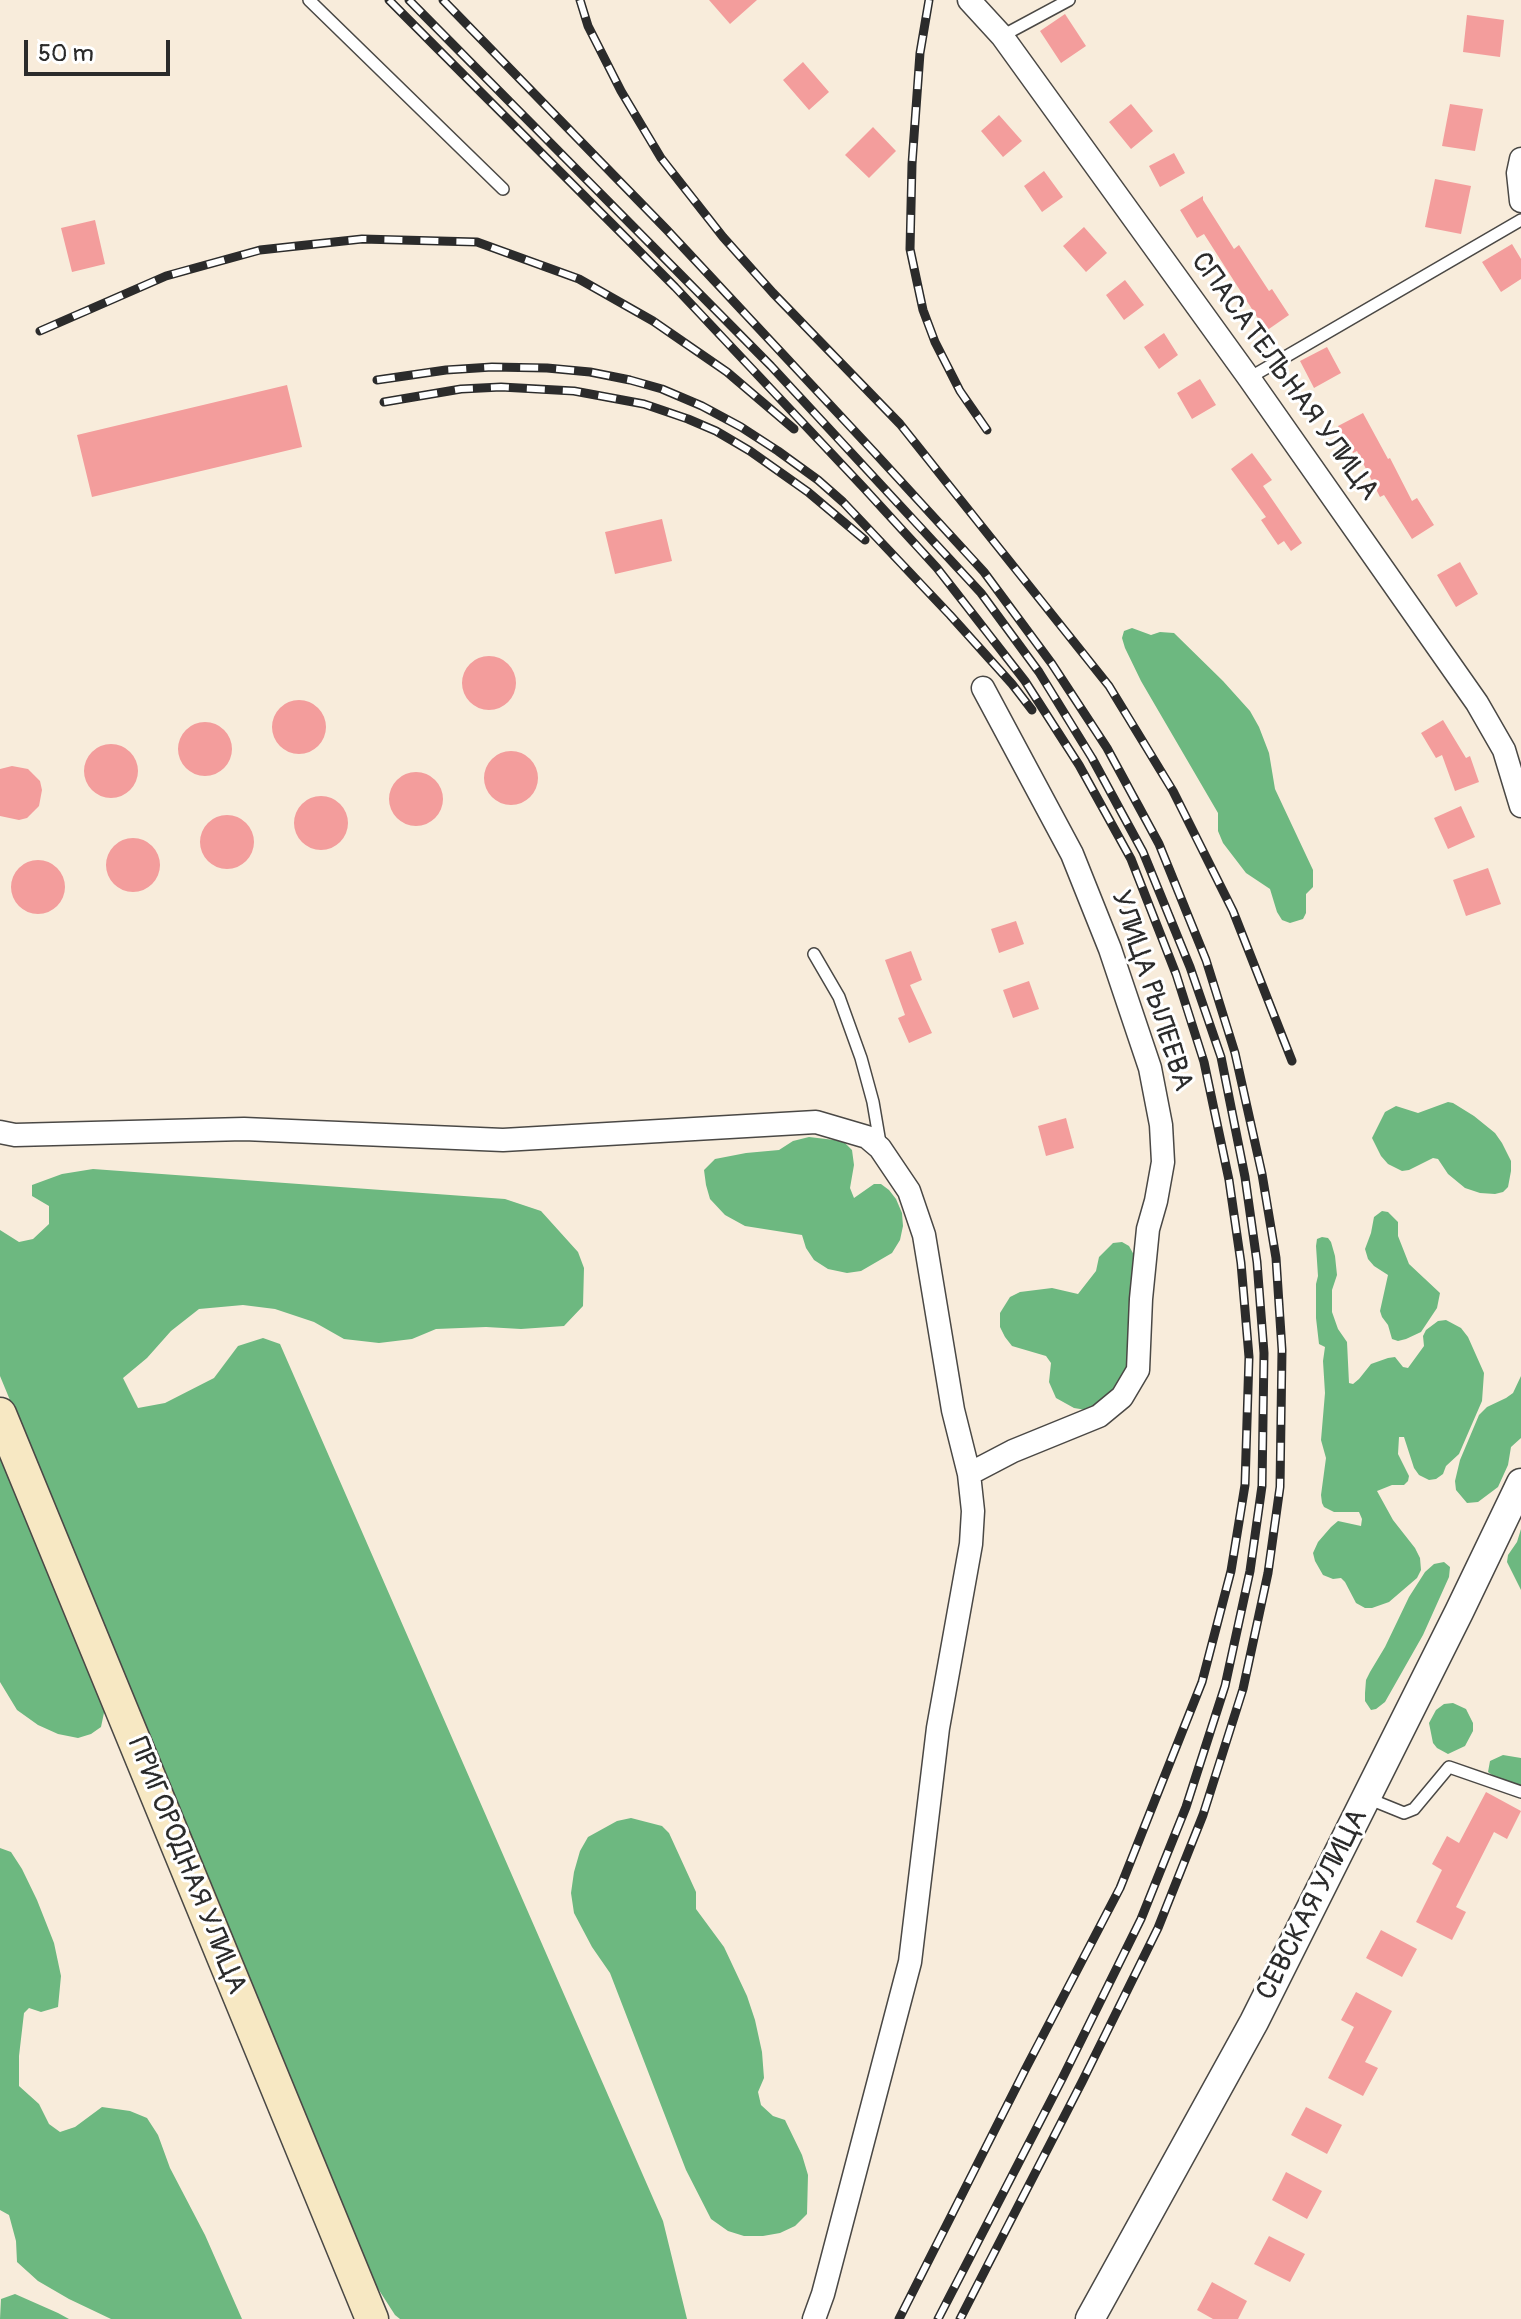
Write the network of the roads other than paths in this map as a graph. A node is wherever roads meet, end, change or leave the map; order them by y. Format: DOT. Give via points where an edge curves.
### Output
graph roads {
  1 [pos="309,0"];
  2 [pos="969,0"];
  3 [pos="1069,0"];
  4 [pos="1002,36"];
  5 [pos="1521,159"];
  6 [pos="503,189"];
  7 [pos="1521,201"];
  8 [pos="1521,220"];
  9 [pos="1249,378"];
  10 [pos="983,688"];
  11 [pos="1521,806"];
  12 [pos="814,954"];
  13 [pos="0,1132"];
  14 [pos="880,1148"];
  15 [pos="0,1414"];
  16 [pos="969,1474"];
  17 [pos="1521,1483"];
  18 [pos="1521,1792"];
  19 [pos="1367,1798"];
  20 [pos="372,2319"];
  21 [pos="814,2319"];
  22 [pos="1090,2319"];
  1 -- 6 [label="lane"];
  2 -- 4 [label="street, СПАСАТЕЛЬНАЯ УЛИЦА"];
  3 -- 4 [label="lane"];
  4 -- 9 [label="street, СПАСАТЕЛЬНАЯ УЛИЦА"];
  5 -- 7 [label="street"];
  8 -- 9 [label="lane"];
  9 -- 11 [label="street, СПАСАТЕЛЬНАЯ УЛИЦА" via="1483,712 1504,750"];
  10 -- 16 [label="street, УЛИЦА РЫЛЕЕВА" via="1072,854 1110,949 1150,1068 1163,1162 1148,1229 1138,1370 1122,1397 1099,1416"];
  12 -- 14 [label="lane" via="839,997 861,1058"];
  13 -- 14 [label="street" via="244,1129 503,1140 816,1122 867,1137"];
  14 -- 16 [label="street" via="909,1191 924,1235"];
  15 -- 20 [label="main road, ПРИГОРОДНАЯ УЛИЦА"];
  16 -- 21 [label="street" via="971,1544 938,1728 910,1962"];
  17 -- 19 [label="street, СЕВСКАЯ УЛИЦА"];
  18 -- 19 [label="lane" via="1449,1767 1414,1809 1404,1813"];
  19 -- 22 [label="street, СЕВСКАЯ УЛИЦА" via="1254,2022"];
}
